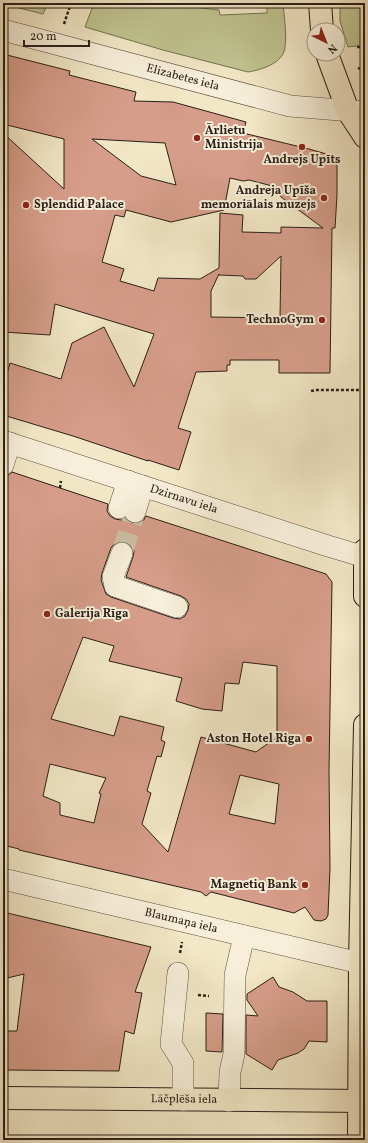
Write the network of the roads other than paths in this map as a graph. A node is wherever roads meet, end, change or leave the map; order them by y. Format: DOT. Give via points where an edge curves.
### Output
graph roads {
  1 [pos="320,3"];
  2 [pos="321,22"];
  3 [pos="3,30"];
  4 [pos="331,62"];
  5 [pos="357,111"];
  6 [pos="365,137"];
  7 [pos="7,442"];
  8 [pos="3,464"];
  9 [pos="135,484"];
  10 [pos="127,510"];
  11 [pos="365,550"];
  12 [pos="122,552"];
  13 [pos="365,557"];
  14 [pos="365,596"];
  15 [pos="177,607"];
  16 [pos="365,725"];
  17 [pos="3,879"];
  18 [pos="244,936"];
  19 [pos="360,963"];
  20 [pos="178,973"];
  21 [pos="3,1098"];
  22 [pos="183,1100"];
  23 [pos="229,1101"];
  24 [pos="362,1101"];
  25 [pos="359,1140"];
  1 -- 2 [label="main road"];
  3 -- 5 [label="street, Elizabetes iela" via="290,106"];
  4 -- 5 [label="main road"];
  5 -- 6 [label="main road"];
  7 -- 8 [label="street"];
  7 -- 9 [label="street, Dzirnavu iela"];
  9 -- 10 [label="street"];
  9 -- 13 [label="street, Dzirnavu iela"];
  11 -- 13 [label="main road"];
  12 -- 15 [label="street" via="113,577 115,586"];
  13 -- 14 [label="main road"];
  16 -- 19 [label="main road"];
  17 -- 18 [label="street, Blaumaņa iela"];
  18 -- 19 [label="street, Blaumaņa iela"];
  18 -- 23 [label="street" via="235,975 234,1054 230,1072"];
  19 -- 24 [label="main road"];
  20 -- 22 [label="street" via="171,1044 183,1063"];
  21 -- 22 [label="main road, Lāčplēša iela"];
  22 -- 23 [label="main road, Lāčplēša iela"];
  23 -- 24 [label="main road, Lāčplēša iela"];
  24 -- 25 [label="main road"];
}
